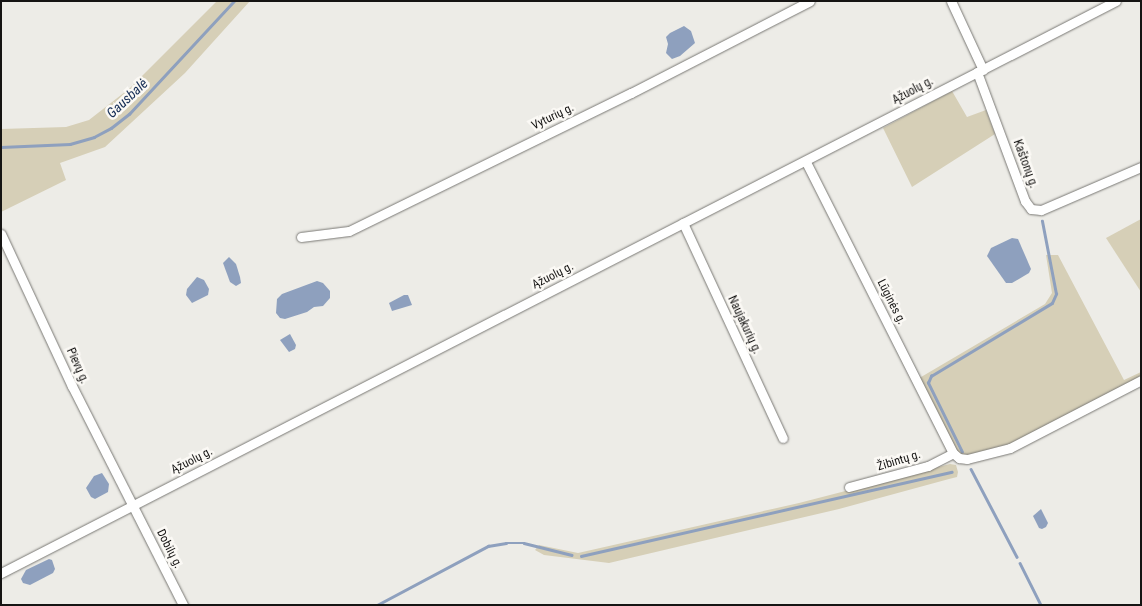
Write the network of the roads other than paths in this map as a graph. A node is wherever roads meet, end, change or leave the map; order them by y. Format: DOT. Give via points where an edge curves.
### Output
graph roads {
  1 [pos="810,1"];
  2 [pos="951,1"];
  3 [pos="1116,1"];
  4 [pos="980,71"];
  5 [pos="806,162"];
  6 [pos="1141,168"];
  7 [pos="683,223"];
  8 [pos="1,234"];
  9 [pos="301,237"];
  10 [pos="1141,380"];
  11 [pos="783,438"];
  12 [pos="953,453"];
  13 [pos="849,487"];
  14 [pos="133,505"];
  15 [pos="1,573"];
  16 [pos="183,605"];
  1 -- 9 [label="street, Vyturių g." via="349,231"];
  2 -- 4 [label="street"];
  3 -- 4 [label="street, Ąžuolų g."];
  4 -- 5 [label="street, Ąžuolų g."];
  4 -- 6 [label="street, Kaštonų g." via="1025,201 1031,209 1041,210"];
  5 -- 7 [label="street, Ąžuolų g."];
  5 -- 12 [label="street, Lūginės g."];
  7 -- 11 [label="street, Naujakurių g."];
  7 -- 14 [label="street, Ąžuolų g."];
  8 -- 14 [label="street, Pievų g." via="76,394"];
  10 -- 12 [label="street" via="1010,448 968,459"];
  12 -- 13 [label="street, Žibintų g." via="928,466"];
  14 -- 15 [label="street, Ąžuolų g."];
  14 -- 16 [label="street, Dobilų g."];
}
